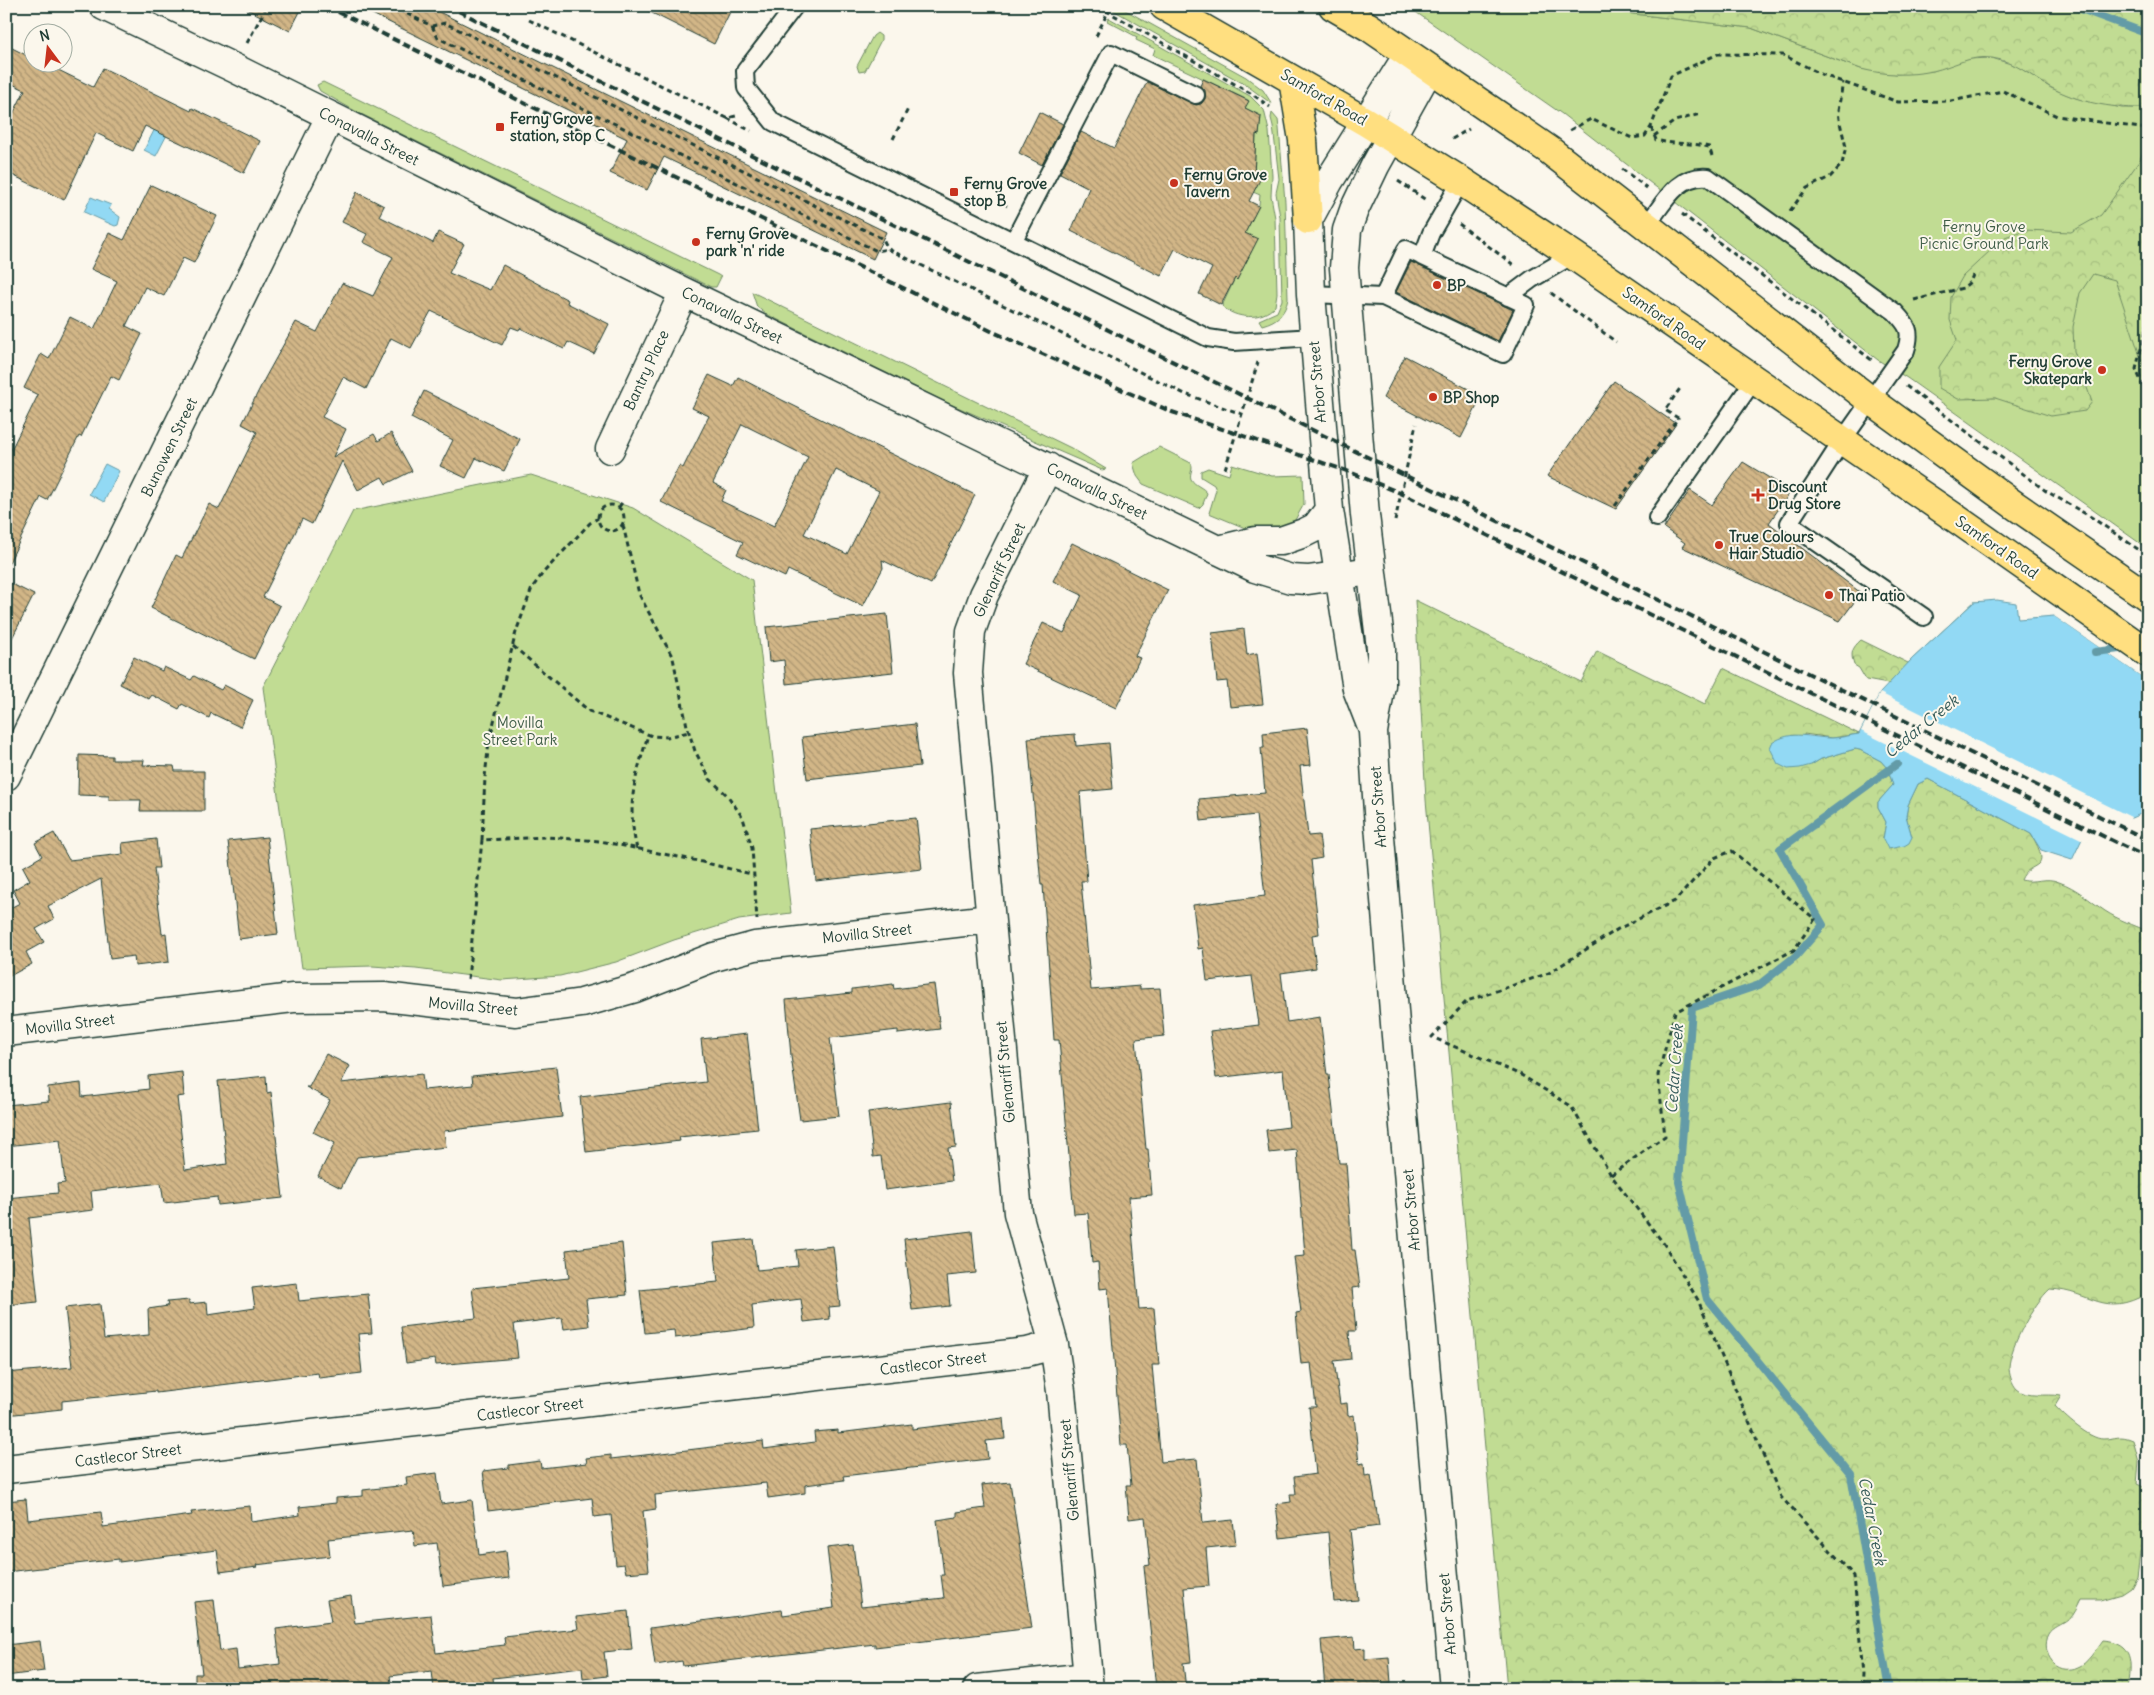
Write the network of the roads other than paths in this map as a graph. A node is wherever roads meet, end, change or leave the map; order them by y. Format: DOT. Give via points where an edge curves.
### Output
graph roads {
  1 [pos="104,6"];
  2 [pos="795,6"];
  3 [pos="1164,6"];
  4 [pos="1333,6"];
  5 [pos="1419,62"];
  6 [pos="1293,80"];
  7 [pos="1196,95"];
  8 [pos="330,117"];
  9 [pos="1366,122"];
  10 [pos="1392,137"];
  11 [pos="1461,181"];
  12 [pos="1308,220"];
  13 [pos="1647,225"];
  14 [pos="1014,240"];
  15 [pos="1573,255"];
  16 [pos="1422,257"];
  17 [pos="684,292"];
  18 [pos="1311,294"];
  19 [pos="1346,296"];
  20 [pos="1383,297"];
  21 [pos="1508,297"];
  22 [pos="1314,337"];
  23 [pos="1754,380"];
  24 [pos="1870,400"];
  25 [pos="1842,441"];
  26 [pos="610,449"];
  27 [pos="1048,467"];
  28 [pos="1329,510"];
  29 [pos="1657,518"];
  30 [pos="1218,550"];
  31 [pos="1372,571"];
  32 [pos="1340,576"];
  33 [pos="2148,597"];
  34 [pos="1924,617"];
  35 [pos="2148,653"];
  36 [pos="1373,732"];
  37 [pos="6,776"];
  38 [pos="990,920"];
  39 [pos="6,1032"];
  40 [pos="1054,1345"];
  41 [pos="6,1469"];
  42 [pos="1089,1683"];
  43 [pos="977,1689"];
  44 [pos="1454,1689"];
  1 -- 8 [label="street, Conavalla Street"];
  2 -- 14 [label="lane" via="745,71 746,88 773,122"];
  3 -- 6 [label="main road, Samford Road"];
  4 -- 5 [label="main road"];
  5 -- 9 [label="street"];
  5 -- 10 [label="street, Arbor Street"];
  5 -- 13 [label="main road" via="1549,150"];
  6 -- 9 [label="main road, Samford Road"];
  6 -- 12 [label="main road" via="1303,140"];
  7 -- 14 [label="lane" via="1111,54"];
  8 -- 17 [label="street, Conavalla Street"];
  8 -- 37 [label="street, Bunowen Street"];
  9 -- 10 [label="main road, Samford Road"];
  9 -- 12 [label="street"];
  10 -- 11 [label="main road, Samford Road"];
  10 -- 19 [label="street, Arbor Street" via="1364,188 1347,230 1344,251"];
  11 -- 15 [label="main road, Samford Road"];
  11 -- 16 [label="lane" via="1431,233"];
  12 -- 18 [label="street, Arbor Street"];
  13 -- 24 [label="main road"];
  13 -- 24 [label="lane" via="1679,184 1697,176 1708,177 1898,314 1906,323 1910,338 1906,350"];
  14 -- 22 [label="lane" via="1208,338 1234,342"];
  15 -- 21 [label="lane"];
  15 -- 23 [label="main road, Samford Road"];
  16 -- 20 [label="lane" via="1406,249"];
  16 -- 21 [label="lane"];
  17 -- 26 [label="street, Bantry Place"];
  17 -- 27 [label="street, Conavalla Street"];
  18 -- 19 [label="lane"];
  18 -- 22 [label="street, Arbor Street"];
  19 -- 20 [label="lane"];
  19 -- 31 [label="street, Arbor Street"];
  20 -- 21 [label="lane" via="1503,354 1526,305"];
  22 -- 28 [label="street, Arbor Street"];
  23 -- 25 [label="main road, Samford Road"];
  23 -- 29 [label="lane"];
  24 -- 25 [label="lane"];
  24 -- 33 [label="main road"];
  25 -- 34 [label="lane" via="1789,523"];
  25 -- 35 [label="main road, Samford Road"];
  27 -- 30 [label="street, Conavalla Street"];
  27 -- 38 [label="street, Glenariff Street" via="984,596 971,631 968,673"];
  28 -- 30 [label="street" via="1316,527 1304,534 1281,541 1255,541"];
  28 -- 32 [label="street, Arbor Street"];
  30 -- 32 [label="street, Conavalla Street" via="1255,568 1291,579"];
  31 -- 32 [label="street, Conavalla Street"];
  31 -- 36 [label="street, Arbor Street" via="1381,648 1381,685"];
  32 -- 36 [label="street, Arbor Street" via="1357,689"];
  36 -- 44 [label="street, Arbor Street" via="1396,1036"];
  38 -- 39 [label="street, Movilla Street" via="755,946 582,1003 516,1012 384,997 293,998"];
  38 -- 40 [label="street, Glenariff Street" via="1018,1213"];
  40 -- 41 [label="street, Castlecor Street" via="1027,1352"];
  40 -- 42 [label="street, Glenariff Street"];
  42 -- 43 [label="street"];
}
